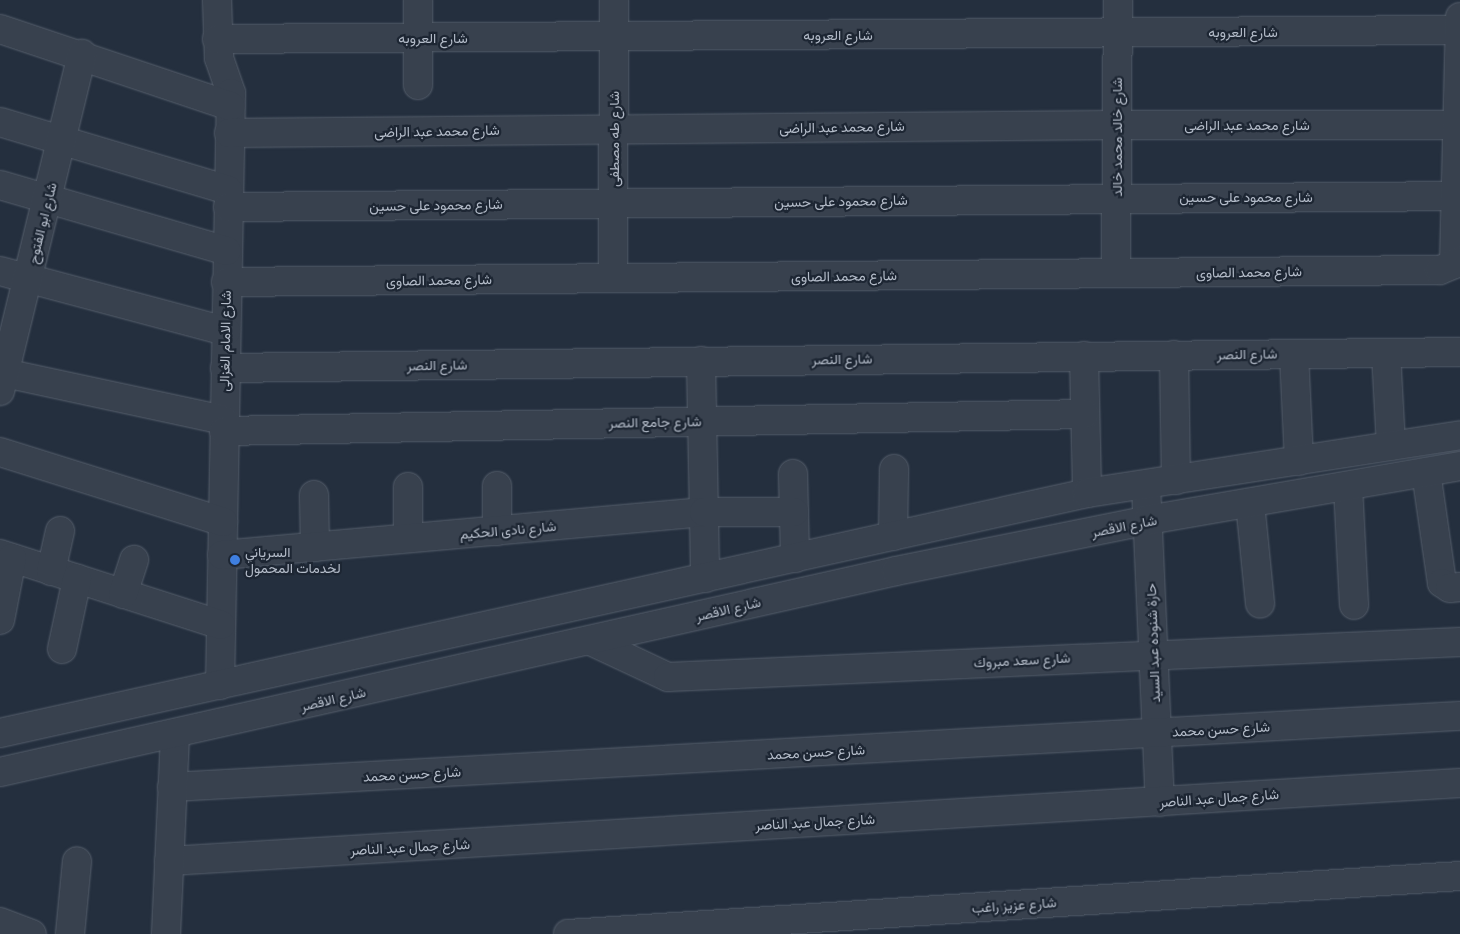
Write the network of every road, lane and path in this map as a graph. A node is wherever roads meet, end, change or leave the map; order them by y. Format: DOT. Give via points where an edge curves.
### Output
graph roads {
  1 [pos="217,0"];
  2 [pos="418,0"];
  3 [pos="614,0"];
  4 [pos="1118,0"];
  5 [pos="1459,24"];
  6 [pos="0,29"];
  7 [pos="1117,33"];
  8 [pos="614,36"];
  9 [pos="418,38"];
  10 [pos="217,39"];
  11 [pos="82,54"];
  12 [pos="418,85"];
  13 [pos="230,106"];
  14 [pos="0,122"];
  15 [pos="1117,124"];
  16 [pos="1456,125"];
  17 [pos="614,129"];
  18 [pos="229,133"];
  19 [pos="62,141"];
  20 [pos="1457,164"];
  21 [pos="0,185"];
  22 [pos="1455,196"];
  23 [pos="1116,198"];
  24 [pos="48,199"];
  25 [pos="228,199"];
  26 [pos="614,204"];
  27 [pos="227,251"];
  28 [pos="1457,263"];
  29 [pos="0,271"];
  30 [pos="1116,273"];
  31 [pos="614,278"];
  32 [pos="28,279"];
  33 [pos="226,282"];
  34 [pos="226,331"];
  35 [pos="1460,352"];
  36 [pos="1386,353"];
  37 [pos="1294,354"];
  38 [pos="1174,355"];
  39 [pos="1084,356"];
  40 [pos="701,361"];
  41 [pos="225,368"];
  42 [pos="2,379"];
  43 [pos="1085,414"];
  44 [pos="702,422"];
  45 [pos="224,425"];
  46 [pos="1460,435"];
  47 [pos="1391,446"];
  48 [pos="0,452"];
  49 [pos="1299,460"];
  50 [pos="1460,466"];
  51 [pos="894,470"];
  52 [pos="1426,472"];
  53 [pos="793,474"];
  54 [pos="1176,480"];
  55 [pos="1146,485"];
  56 [pos="497,486"];
  57 [pos="1348,486"];
  58 [pos="408,487"];
  59 [pos="1087,493"];
  60 [pos="314,495"];
  61 [pos="1250,503"];
  62 [pos="704,512"];
  63 [pos="794,512"];
  64 [pos="1148,520"];
  65 [pos="223,522"];
  66 [pos="60,531"];
  67 [pos="497,531"];
  68 [pos="893,536"];
  69 [pos="408,538"];
  70 [pos="315,547"];
  71 [pos="222,555"];
  72 [pos="6,556"];
  73 [pos="795,558"];
  74 [pos="134,560"];
  75 [pos="51,571"];
  76 [pos="705,578"];
  77 [pos="77,579"];
  78 [pos="1460,587"];
  79 [pos="123,594"];
  80 [pos="1260,604"];
  81 [pos="1354,605"];
  82 [pos="0,620"];
  83 [pos="221,625"];
  84 [pos="591,641"];
  85 [pos="1460,642"];
  86 [pos="62,649"];
  87 [pos="1154,653"];
  88 [pos="220,685"];
  89 [pos="1460,716"];
  90 [pos="0,733"];
  91 [pos="1157,733"];
  92 [pos="174,734"];
  93 [pos="0,772"];
  94 [pos="1460,783"];
  95 [pos="172,787"];
  96 [pos="1160,802"];
  97 [pos="77,861"];
  98 [pos="169,861"];
  99 [pos="1460,876"];
  100 [pos="0,922"];
  101 [pos="32,934"];
  102 [pos="70,934"];
  103 [pos="166,934"];
  104 [pos="568,934"];
  1 -- 10 [label="street, شارع الامام الغزالى"];
  2 -- 9 [label="street"];
  3 -- 8 [label="street, شارع طه مصطفى"];
  4 -- 7 [label="street, شارع خالد محمد خالد"];
  5 -- 7 [label="street, شارع العروبه"];
  5 -- 16 [label="street"];
  6 -- 11 [label="street"];
  7 -- 8 [label="street, شارع العروبه"];
  7 -- 15 [label="street, شارع خالد محمد خالد"];
  8 -- 9 [label="street, شارع العروبه"];
  8 -- 17 [label="street, شارع طه مصطفى"];
  9 -- 10 [label="street, شارع العروبه"];
  9 -- 12 [label="street"];
  10 -- 13 [label="street, شارع الامام الغزالى" via="218,58 231,93"];
  11 -- 13 [label="street"];
  11 -- 19 [label="street, شارع ابو الفتوح"];
  13 -- 18 [label="street, شارع الامام الغزالى"];
  14 -- 19 [label="street, شارع محمود على حسين"];
  15 -- 16 [label="street, شارع محمد عبد الراضى"];
  15 -- 17 [label="street, شارع محمد عبد الراضى"];
  15 -- 23 [label="street, شارع خالد محمد خالد"];
  16 -- 20 [label="street"];
  17 -- 18 [label="street, شارع محمد عبد الراضى"];
  17 -- 26 [label="street, شارع طه مصطفى"];
  18 -- 25 [label="street, شارع الامام الغزالى"];
  19 -- 24 [label="street, شارع ابو الفتوح"];
  19 -- 25 [label="street, شارع محمود على حسين"];
  20 -- 22 [label="street"];
  21 -- 24 [label="street"];
  22 -- 23 [label="street, شارع محمود على حسين"];
  22 -- 28 [label="street"];
  23 -- 26 [label="street, شارع محمود على حسين"];
  23 -- 30 [label="street, شارع خالد محمد خالد"];
  24 -- 27 [label="street"];
  24 -- 32 [label="street, شارع ابو الفتوح"];
  25 -- 26 [label="street, شارع محمود على حسين"];
  25 -- 27 [label="street, شارع الامام الغزالى"];
  26 -- 31 [label="street, شارع طه مصطفى"];
  27 -- 33 [label="street, شارع الامام الغزالى"];
  28 -- 30 [label="street, شارع محمد الصاوى" via="1440,270"];
  29 -- 32 [label="street"];
  30 -- 31 [label="street, شارع محمد الصاوى"];
  31 -- 33 [label="street, شارع محمد الصاوى"];
  32 -- 34 [label="street"];
  32 -- 42 [label="street, شارع ابو الفتوح"];
  33 -- 34 [label="street, شارع الامام الغزالى"];
  34 -- 41 [label="street, شارع الامام الغزالى"];
  35 -- 36 [label="street, شارع النصر"];
  36 -- 37 [label="street, شارع النصر"];
  36 -- 47 [label="street"];
  37 -- 38 [label="street, شارع النصر"];
  37 -- 49 [label="street"];
  38 -- 39 [label="street, شارع النصر"];
  38 -- 54 [label="street"];
  39 -- 40 [label="street, شارع النصر"];
  39 -- 43 [label="street"];
  40 -- 41 [label="street, شارع النصر"];
  40 -- 44 [label="street"];
  41 -- 45 [label="street, شارع الامام الغزالى"];
  42 -- 45 [label="street, شارع جامع النصر"];
  43 -- 44 [label="street, شارع جامع النصر"];
  43 -- 59 [label="street"];
  44 -- 45 [label="street, شارع جامع النصر"];
  44 -- 62 [label="street"];
  45 -- 65 [label="street, شارع الامام الغزالى"];
  46 -- 47 [label="street"];
  47 -- 49 [label="street"];
  48 -- 65 [label="street"];
  49 -- 54 [label="street"];
  50 -- 52 [label="street, شارع الاقصر"];
  51 -- 68 [label="street"];
  52 -- 57 [label="street, شارع الاقصر"];
  52 -- 78 [label="street" via="1442,583 1450,588"];
  53 -- 63 [label="street"];
  54 -- 55 [label="street"];
  55 -- 59 [label="street"];
  55 -- 64 [label="street, حارة شنوده عبد السيد"];
  56 -- 67 [label="street"];
  57 -- 61 [label="street, شارع الاقصر"];
  57 -- 81 [label="street"];
  58 -- 69 [label="street"];
  59 -- 68 [label="street"];
  60 -- 70 [label="street"];
  61 -- 64 [label="street, شارع الاقصر"];
  61 -- 80 [label="street"];
  62 -- 63 [label="street, شارع نادى الحكيم"];
  62 -- 67 [label="street, شارع نادى الحكيم"];
  62 -- 76 [label="street"];
  63 -- 73 [label="street"];
  64 -- 84 [label="street, شارع الاقصر" via="896,571"];
  64 -- 87 [label="street, حارة شنوده عبد السيد"];
  65 -- 71 [label="street, شارع الامام الغزالى"];
  66 -- 75 [label="street"];
  67 -- 69 [label="street, شارع نادى الحكيم"];
  68 -- 73 [label="street"];
  69 -- 70 [label="street, شارع نادى الحكيم"];
  70 -- 71 [label="street, شارع نادى الحكيم"];
  71 -- 83 [label="street, شارع الامام الغزالى"];
  72 -- 75 [label="street"];
  72 -- 82 [label="street"];
  73 -- 76 [label="street"];
  74 -- 79 [label="street"];
  75 -- 77 [label="street"];
  76 -- 88 [label="street"];
  77 -- 79 [label="street"];
  77 -- 86 [label="street"];
  79 -- 83 [label="street"];
  83 -- 88 [label="street, شارع الامام الغزالى"];
  84 -- 87 [label="street, شارع سعد مبروك" via="668,677"];
  84 -- 92 [label="street, شارع الاقصر"];
  85 -- 87 [label="street, شارع سعد مبروك"];
  87 -- 91 [label="street, حارة شنوده عبد السيد"];
  88 -- 90 [label="street"];
  89 -- 91 [label="street, شارع حسن محمد"];
  91 -- 95 [label="street, شارع حسن محمد"];
  91 -- 96 [label="street, حارة شنوده عبد السيد"];
  92 -- 93 [label="street, شارع الاقصر"];
  92 -- 95 [label="street"];
  94 -- 96 [label="street, شارع جمال عبد الناصر"];
  95 -- 98 [label="street"];
  96 -- 98 [label="street, شارع جمال عبد الناصر"];
  97 -- 102 [label="street"];
  98 -- 103 [label="street"];
  99 -- 104 [label="street, شارع عزيز راغب"];
  100 -- 101 [label="street"];
}
